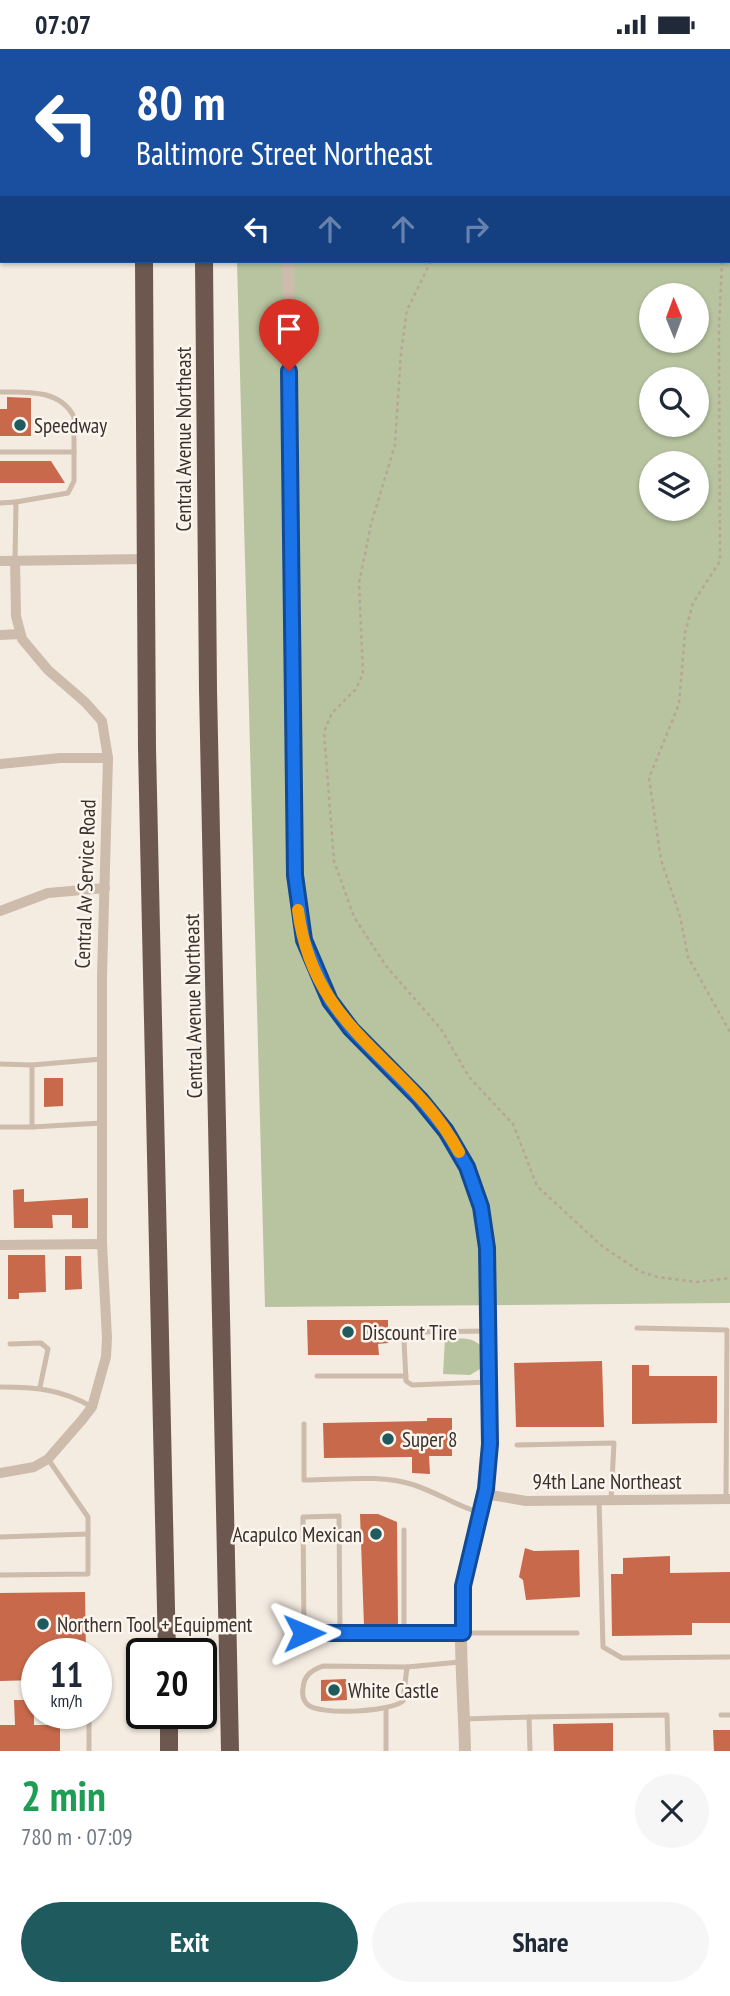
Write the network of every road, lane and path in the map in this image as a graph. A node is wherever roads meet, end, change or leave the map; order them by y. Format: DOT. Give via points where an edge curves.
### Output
graph roads {
  1 [pos="144,263"];
  2 [pos="204,263"];
  3 [pos="288,263"];
  4 [pos="430,263"];
  5 [pos="722,263"];
  6 [pos="0,392"];
  7 [pos="0,452"];
  8 [pos="74,452"];
  9 [pos="16,502"];
  10 [pos="0,503"];
  11 [pos="146,559"];
  12 [pos="15,560"];
  13 [pos="0,561"];
  14 [pos="20,634"];
  15 [pos="0,635"];
  16 [pos="108,758"];
  17 [pos="0,764"];
  18 [pos="105,888"];
  19 [pos="0,911"];
  20 [pos="730,1032"];
  21 [pos="102,1059"];
  22 [pos="0,1064"];
  23 [pos="32,1065"];
  24 [pos="102,1123"];
  25 [pos="0,1127"];
  26 [pos="32,1127"];
  27 [pos="102,1244"];
  28 [pos="0,1245"];
  29 [pos="730,1277"];
  30 [pos="638,1328"];
  31 [pos="489,1331"];
  32 [pos="10,1343"];
  33 [pos="317,1376"];
  34 [pos="406,1376"];
  35 [pos="490,1383"];
  36 [pos="0,1387"];
  37 [pos="40,1387"];
  38 [pos="92,1407"];
  39 [pos="304,1424"];
  40 [pos="517,1445"];
  41 [pos="48,1459"];
  42 [pos="0,1473"];
  43 [pos="485,1494"];
  44 [pos="728,1499"];
  45 [pos="599,1500"];
  46 [pos="611,1500"];
  47 [pos="480,1513"];
  48 [pos="404,1530"];
  49 [pos="88,1534"];
  50 [pos="0,1537"];
  51 [pos="0,1575"];
  52 [pos="340,1632"];
  53 [pos="404,1632"];
  54 [pos="463,1633"];
  55 [pos="577,1633"];
  56 [pos="167,1638"];
  57 [pos="730,1657"];
  58 [pos="463,1663"];
  59 [pos="407,1667"];
  60 [pos="386,1709"];
  61 [pos="721,1715"];
  62 [pos="730,1715"];
  63 [pos="529,1717"];
  64 [pos="464,1719"];
  65 [pos="89,1729"];
  66 [pos="169,1729"];
  67 [pos="89,1751"];
  68 [pos="169,1751"];
  69 [pos="230,1751"];
  70 [pos="386,1751"];
  71 [pos="465,1751"];
  72 [pos="530,1751"];
  73 [pos="668,1751"];
  1 -- 11 [label="highway, Central Avenue Northeast"];
  2 -- 69 [label="highway, Central Avenue Northeast" via="208,702"];
  3 -- 31 [label="street" via="299,917 311,963 330,1001 369,1049 432,1111 467,1167 485,1227"];
  4 -- 29 [label="path" via="407,310 395,445 359,583 363,674 356,689 332,713 324,732 334,861 360,926 386,966 441,1029 469,1077 513,1124 530,1172 551,1202 620,1261 639,1271 697,1282"];
  5 -- 20 [label="path" via="720,561 694,603 685,633 679,704 649,778 661,860 688,957"];
  6 -- 8 [label="lane" via="36,391 58,399 74,417"];
  7 -- 8 [label="lane"];
  8 -- 9 [label="lane" via="74,481 68,493"];
  9 -- 10 [label="lane"];
  9 -- 12 [label="lane"];
  11 -- 12 [label="street"];
  11 -- 56 [label="highway, Central Avenue Northeast"];
  12 -- 13 [label="street"];
  12 -- 14 [label="street, Central Av Service Road"];
  14 -- 15 [label="street"];
  14 -- 16 [label="street, Central Av Service Road" via="33,655 102,721"];
  16 -- 17 [label="street"];
  16 -- 18 [label="street, Central Av Service Road"];
  18 -- 19 [label="street" via="48,893"];
  18 -- 21 [label="street, Central Av Service Road"];
  21 -- 23 [label="lane"];
  21 -- 24 [label="street, Central Av Service Road"];
  22 -- 23 [label="lane"];
  23 -- 26 [label="lane"];
  24 -- 26 [label="lane"];
  24 -- 27 [label="street, Central Av Service Road"];
  25 -- 26 [label="lane"];
  27 -- 28 [label="street"];
  27 -- 38 [label="street, Central Av Service Road" via="106,1357"];
  30 -- 44 [label="lane" via="727,1330"];
  31 -- 34 [label="lane" via="412,1332 404,1340"];
  31 -- 35 [label="street"];
  32 -- 37 [label="lane" via="41,1343 48,1349"];
  33 -- 34 [label="lane"];
  34 -- 35 [label="lane" via="412,1385"];
  35 -- 43 [label="street"];
  36 -- 37 [label="lane"];
  37 -- 38 [label="lane" via="74,1396"];
  38 -- 41 [label="street"];
  39 -- 47 [label="lane" via="304,1480 399,1481"];
  40 -- 46 [label="lane" via="614,1443"];
  41 -- 42 [label="street" via="34,1467"];
  41 -- 49 [label="lane" via="88,1517"];
  43 -- 45 [label="street, 94th Lane Northeast" via="526,1501"];
  43 -- 47 [label="street"];
  44 -- 46 [label="street, 94th Lane Northeast"];
  45 -- 46 [label="street, 94th Lane Northeast"];
  45 -- 57 [label="lane" via="603,1647 622,1658"];
  47 -- 54 [label="street" via="463,1586"];
  48 -- 53 [label="lane"];
  49 -- 50 [label="lane"];
  49 -- 51 [label="lane" via="88,1574"];
  52 -- 52 [label="lane" via="304,1633 303,1517 339,1516"];
  52 -- 53 [label="lane"];
  53 -- 54 [label="lane"];
  54 -- 55 [label="lane"];
  54 -- 58 [label="street"];
  58 -- 59 [label="lane"];
  58 -- 64 [label="street"];
  59 -- 60 [label="lane" via="403,1701"];
  59 -- 60 [label="lane" via="323,1665 311,1671 303,1684 307,1706 319,1710"];
  60 -- 70 [label="lane"];
  61 -- 62 [label="lane"];
  63 -- 64 [label="lane"];
  63 -- 72 [label="lane"];
  63 -- 73 [label="lane" via="667,1715"];
  64 -- 71 [label="street"];
  65 -- 67 [label="lane"];
  66 -- 68 [label="highway"];
}
